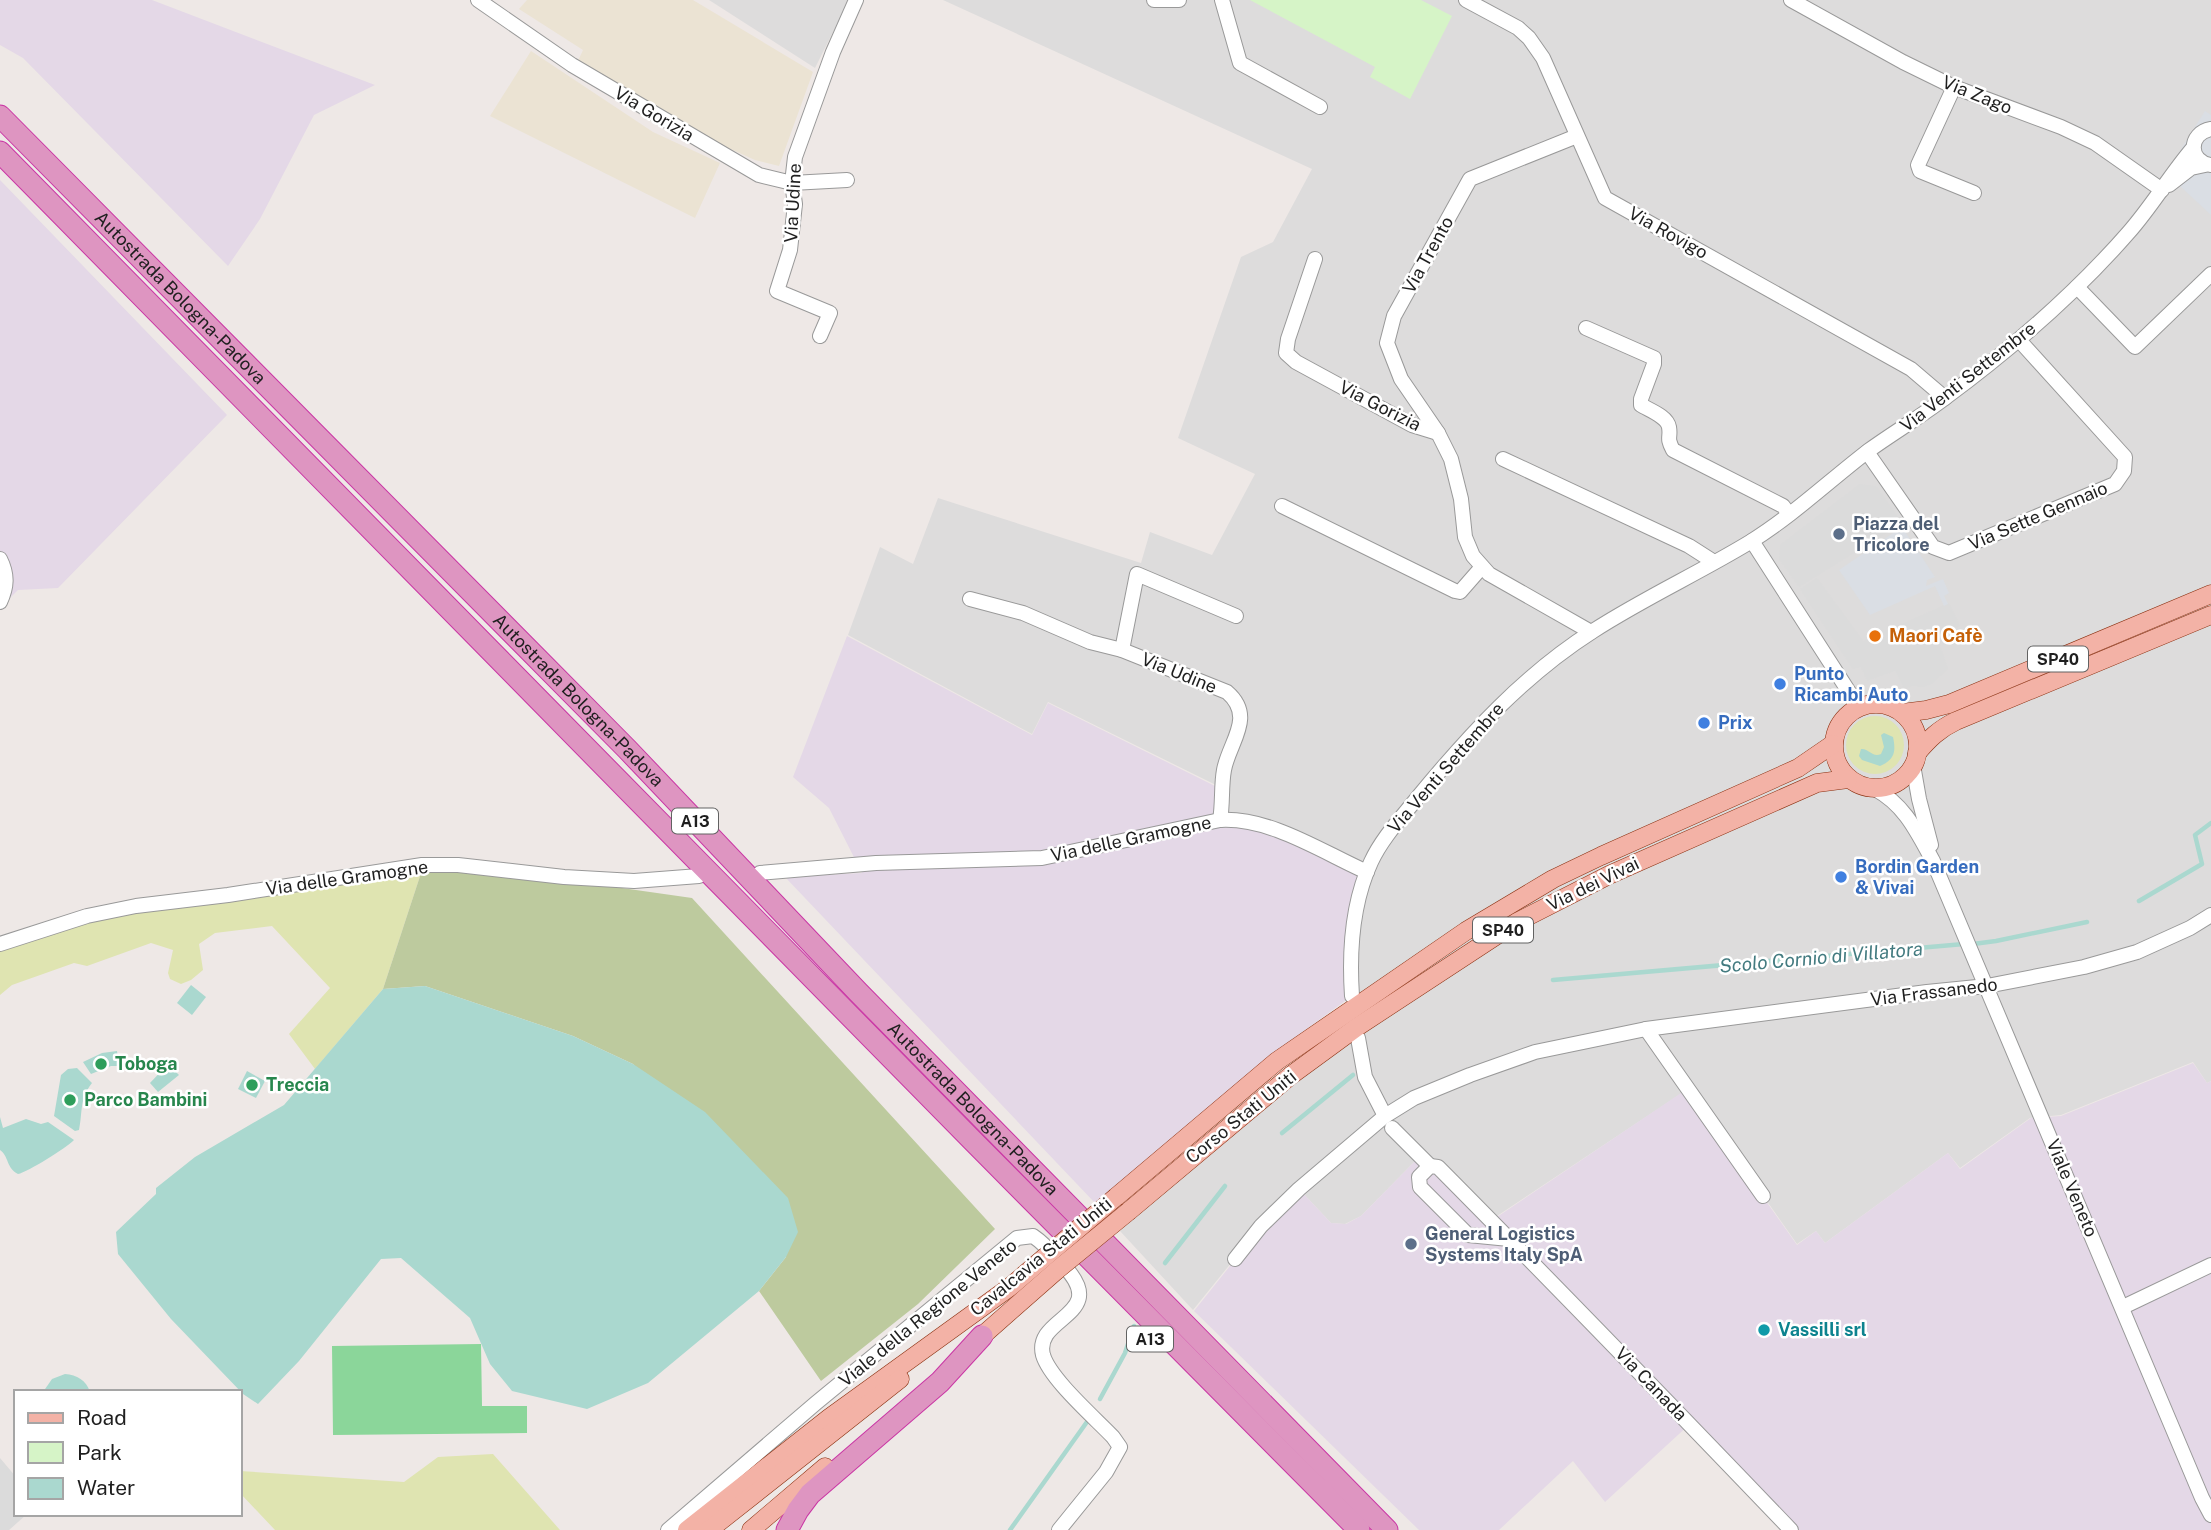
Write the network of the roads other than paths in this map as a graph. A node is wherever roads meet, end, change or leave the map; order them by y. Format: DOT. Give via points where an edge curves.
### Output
graph roads {
  1 [pos="478,0"];
  2 [pos="1154,0"];
  3 [pos="1179,0"];
  4 [pos="1222,0"];
  5 [pos="1466,0"];
  6 [pos="1791,0"];
  7 [pos="852,2"];
  8 [pos="1954,87"];
  9 [pos="1320,107"];
  10 [pos="0,116"];
  11 [pos="2211,129"];
  12 [pos="1577,136"];
  13 [pos="2193,148"];
  14 [pos="0,152"];
  15 [pos="2208,165"];
  16 [pos="847,180"];
  17 [pos="792,183"];
  18 [pos="2162,190"];
  19 [pos="1974,193"];
  20 [pos="1315,259"];
  21 [pos="2211,274"];
  22 [pos="2077,287"];
  23 [pos="1586,328"];
  24 [pos="820,336"];
  25 [pos="2019,340"];
  26 [pos="1945,398"];
  27 [pos="1438,433"];
  28 [pos="1867,452"];
  29 [pos="1503,459"];
  30 [pos="1282,506"];
  31 [pos="1789,513"];
  32 [pos="1752,541"];
  33 [pos="0,559"];
  34 [pos="1714,562"];
  35 [pos="1481,568"];
  36 [pos="2211,594"];
  37 [pos="970,599"];
  38 [pos="0,603"];
  39 [pos="2211,615"];
  40 [pos="1236,617"];
  41 [pos="1591,632"];
  42 [pos="1122,650"];
  43 [pos="1857,708"];
  44 [pos="1902,713"];
  45 [pos="1833,744"];
  46 [pos="1915,759"];
  47 [pos="1848,779"];
  48 [pos="1875,789"];
  49 [pos="1220,820"];
  50 [pos="1933,861"];
  51 [pos="1367,872"];
  52 [pos="760,873"];
  53 [pos="699,876"];
  54 [pos="2211,915"];
  55 [pos="0,944"];
  56 [pos="1987,986"];
  57 [pos="1353,1001"];
  58 [pos="1646,1029"];
  59 [pos="1357,1033"];
  60 [pos="1389,1122"];
  61 [pos="972,1140"];
  62 [pos="1430,1166"];
  63 [pos="1763,1196"];
  64 [pos="1129,1211"];
  65 [pos="1509,1239"];
  66 [pos="1235,1259"];
  67 [pos="1051,1264"];
  68 [pos="2211,1265"];
  69 [pos="1010,1287"];
  70 [pos="2123,1307"];
  71 [pos="982,1336"];
  72 [pos="2211,1516"];
  73 [pos="688,1529"];
  74 [pos="668,1530"];
  75 [pos="709,1530"];
  76 [pos="751,1530"];
  77 [pos="787,1530"];
  78 [pos="1059,1530"];
  79 [pos="1337,1530"];
  80 [pos="1359,1530"];
  81 [pos="1387,1530"];
  82 [pos="1791,1530"];
  1 -- 17 [label="street, Via Gorizia" via="674,127 759,175"];
  2 -- 3 [label="street"];
  4 -- 9 [label="street" via="1240,63"];
  5 -- 12 [label="street, Via Rovigo" via="1529,38"];
  6 -- 8 [label="street, Via Zago"];
  7 -- 17 [label="street, Via Udine" via="806,122"];
  8 -- 18 [label="street, Via Zago" via="2095,143"];
  8 -- 19 [label="street" via="1917,166"];
  10 -- 81 [label="highway, Autostrada Bologna-Padova / A13" via="627,749 878,1012"];
  11 -- 13 [label="street" via="2196,137"];
  12 -- 26 [label="street, Via Rovigo" via="1605,198 1911,369"];
  12 -- 27 [label="street, Via Trento" via="1470,179 1394,316 1387,344 1401,379"];
  13 -- 15 [label="street" via="2196,158"];
  13 -- 18 [label="street"];
  14 -- 61 [label="highway, Autostrada Bologna-Padova / A13"];
  15 -- 18 [label="street" via="2191,168"];
  16 -- 17 [label="street, Via Gorizia"];
  17 -- 24 [label="street, Via Udine" via="795,204 790,250 777,291 830,313"];
  18 -- 22 [label="street, Via Venti Settembre"];
  20 -- 27 [label="street, Via Gorizia" via="1286,354 1412,425"];
  21 -- 22 [label="street" via="2135,347"];
  22 -- 25 [label="street, Via Venti Settembre"];
  23 -- 31 [label="street" via="1654,358 1641,405 1666,420 1673,450"];
  25 -- 26 [label="street, Via Venti Settembre"];
  25 -- 28 [label="street, Via Sette Gennaio" via="2124,457 2124,471 2115,484 1949,553 1933,547"];
  26 -- 28 [label="street, Via Venti Settembre"];
  27 -- 35 [label="street, Via Gorizia" via="1457,478 1465,537"];
  28 -- 31 [label="street, Via Venti Settembre"];
  29 -- 34 [label="street" via="1697,549"];
  30 -- 35 [label="street" via="1455,591 1465,589"];
  31 -- 32 [label="street, Via Venti Settembre"];
  32 -- 34 [label="street, Via Venti Settembre"];
  32 -- 43 [label="street"];
  33 -- 38 [label="street" via="6,585"];
  34 -- 41 [label="street, Via Venti Settembre"];
  35 -- 41 [label="street"];
  36 -- 44 [label="main road, SP40" via="1949,704"];
  37 -- 42 [label="street, Via Udine" via="1023,613 1090,642"];
  39 -- 46 [label="main road, SP40" via="1956,721 1937,732"];
  40 -- 42 [label="street, Via Udine" via="1137,574"];
  41 -- 51 [label="street, Via Venti Settembre" via="1517,689 1472,734 1405,813 1377,850"];
  42 -- 49 [label="street, Via Udine" via="1227,692 1237,703 1241,718 1224,768"];
  43 -- 44 [label="main road, SP40" via="1880,704"];
  43 -- 45 [label="main road, SP40" via="1840,723"];
  44 -- 46 [label="main road" via="1915,731"];
  45 -- 47 [label="main road"];
  45 -- 57 [label="main road, Via dei Vivai / SP40" via="1798,768 1553,879"];
  46 -- 48 [label="main road, SP40" via="1896,783"];
  46 -- 50 [label="street, Viale Veneto"];
  47 -- 48 [label="main road, SP40"];
  47 -- 59 [label="main road, Via dei Vivai / SP40" via="1817,783 1564,897 1475,948"];
  48 -- 50 [label="street, Viale Veneto" via="1903,810"];
  49 -- 51 [label="street, Via delle Gramogne" via="1264,825"];
  49 -- 52 [label="street, Via delle Gramogne" via="1042,858 876,863"];
  50 -- 56 [label="street, Viale Veneto"];
  51 -- 57 [label="street" via="1351,944"];
  53 -- 55 [label="street, Via delle Gramogne" via="634,881 422,865 136,906 87,916"];
  54 -- 56 [label="street, Via Frassanedo" via="2137,952"];
  56 -- 58 [label="street, Via Frassanedo"];
  56 -- 70 [label="street, Viale Veneto"];
  57 -- 67 [label="main road, Cavalcavia Stati Uniti, bridge" via="1116,1197"];
  58 -- 60 [label="street, Via Frassanedo" via="1535,1052 1471,1075 1415,1098"];
  58 -- 63 [label="street"];
  59 -- 60 [label="street" via="1365,1077"];
  59 -- 64 [label="main road, Corso Stati Uniti" via="1290,1076"];
  60 -- 62 [label="street, Via Canada"];
  60 -- 66 [label="street" via="1299,1189"];
  61 -- 79 [label="highway, A13" via="1105,1293"];
  61 -- 80 [label="highway, Autostrada Bologna-Padova / A13"];
  62 -- 65 [label="street, Via Canada" via="1438,1167"];
  62 -- 65 [label="street" via="1419,1177 1420,1186 1468,1235"];
  64 -- 67 [label="main road, Cavalcavia Stati Uniti, bridge"];
  65 -- 82 [label="street, Via Canada"];
  67 -- 69 [label="main road, Cavalcavia Stati Uniti"];
  67 -- 71 [label="main road, Cavalcavia Stati Uniti"];
  68 -- 70 [label="street"];
  69 -- 73 [label="main road, Cavalcavia Stati Uniti" via="829,1418"];
  69 -- 75 [label="main road" via="962,1331"];
  70 -- 72 [label="street, Viale Veneto"];
  71 -- 76 [label="main road, Cavalcavia Stati Uniti"];
  71 -- 77 [label="highway" via="940,1382 810,1494"];
  74 -- 78 [label="street, Viale della Regione Veneto" via="1017,1238 1033,1236 1075,1277 1081,1291 1078,1302 1051,1330 1043,1353 1052,1373 1120,1447 1106,1472"];
}
